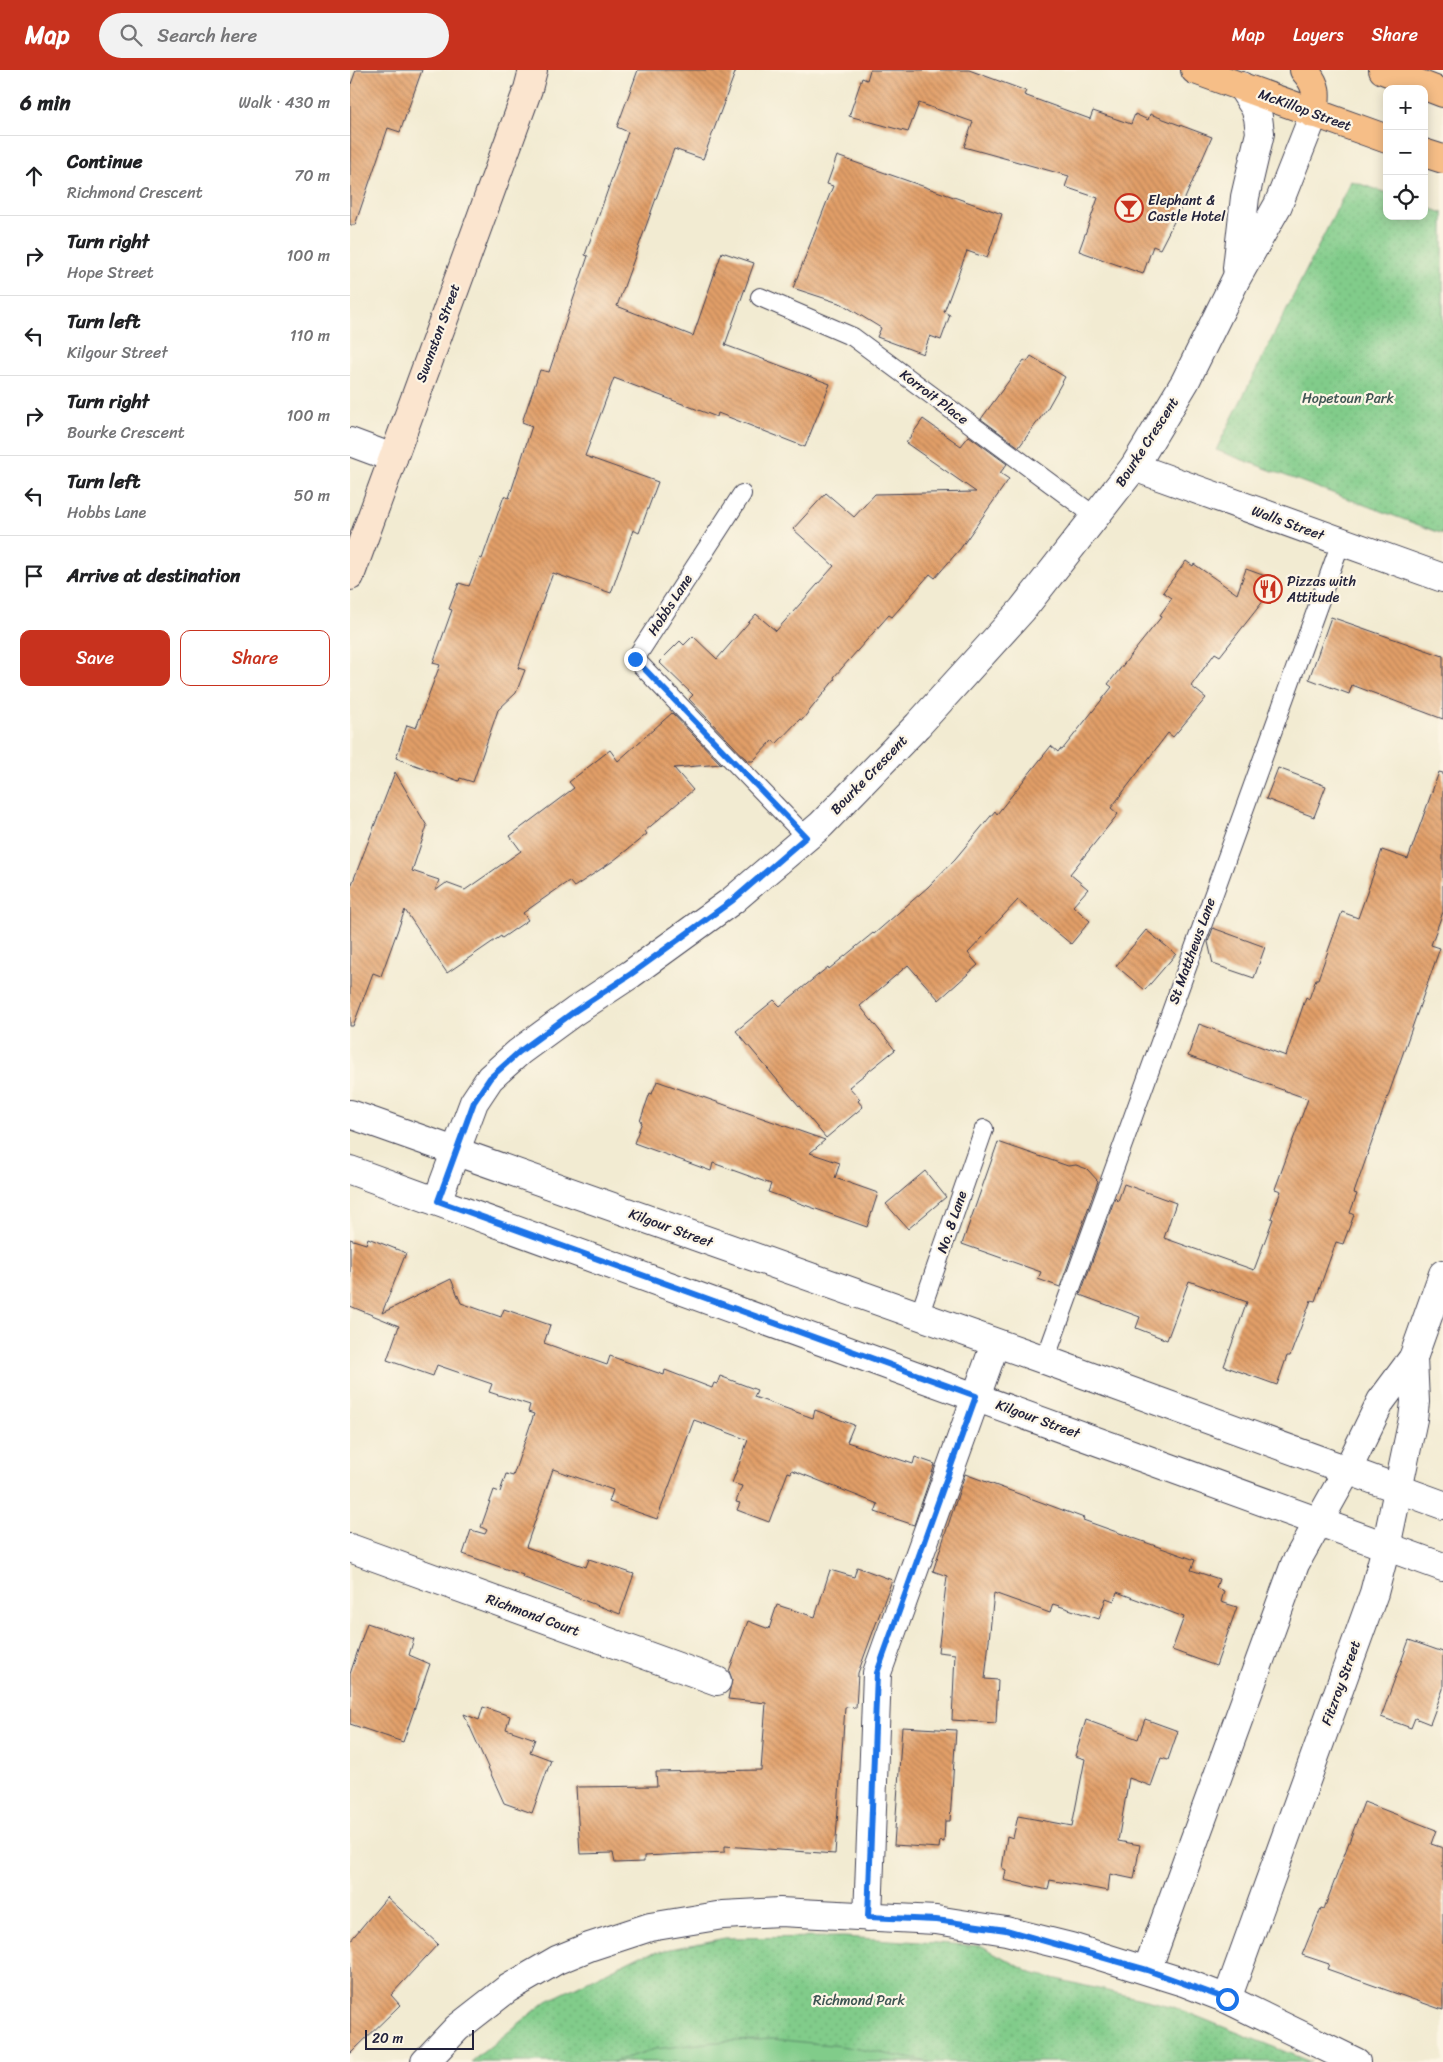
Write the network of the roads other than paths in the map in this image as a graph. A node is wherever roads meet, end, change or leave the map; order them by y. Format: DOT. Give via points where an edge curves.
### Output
graph roads {
  1 [pos="1195,70"];
  2 [pos="1304,70"];
  3 [pos="1383,70"];
  4 [pos="533,76"];
  5 [pos="1241,86"];
  6 [pos="1443,93"];
  7 [pos="1314,114"];
  8 [pos="1383,138"];
  9 [pos="1428,154"];
  10 [pos="1443,159"];
  11 [pos="1236,279"];
  12 [pos="760,297"];
  13 [pos="350,442"];
  14 [pos="393,458"];
  15 [pos="1134,467"];
  16 [pos="742,494"];
  17 [pos="1096,517"];
  18 [pos="1341,542"];
  19 [pos="350,576"];
  20 [pos="1443,578"];
  21 [pos="806,837"];
  22 [pos="350,1114"];
  23 [pos="984,1129"];
  24 [pos="456,1152"];
  25 [pos="350,1170"];
  26 [pos="438,1201"];
  27 [pos="1443,1274"];
  28 [pos="919,1316"];
  29 [pos="995,1344"];
  30 [pos="1413,1358"];
  31 [pos="1045,1360"];
  32 [pos="976,1396"];
  33 [pos="1347,1471"];
  34 [pos="1398,1489"];
  35 [pos="1443,1505"];
  36 [pos="1318,1521"];
  37 [pos="1386,1547"];
  38 [pos="350,1548"];
  39 [pos="1443,1567"];
  40 [pos="717,1681"];
  41 [pos="868,1917"];
  42 [pos="1147,1970"];
  43 [pos="1227,1999"];
  44 [pos="425,2062"];
  45 [pos="1356,2062"];
  1 -- 5 [label="highway, McKillop Street"];
  2 -- 7 [label="highway" via="1317,94"];
  3 -- 6 [label="highway"];
  4 -- 14 [label="street, Swanston Street"];
  5 -- 7 [label="highway, McKillop Street"];
  5 -- 11 [label="street, Bourke Crescent" via="1255,108 1260,134 1245,197"];
  7 -- 8 [label="highway, McKillop Street"];
  7 -- 11 [label="street, Bourke Crescent" via="1278,205"];
  9 -- 10 [label="highway"];
  11 -- 15 [label="street, Bourke Crescent" via="1185,382"];
  12 -- 17 [label="lane, Korroit Place" via="853,337"];
  13 -- 14 [label="street"];
  14 -- 19 [label="street, Swanston Street"];
  15 -- 17 [label="street, Bourke Crescent"];
  15 -- 18 [label="street, Walls Street"];
  16 -- 21 [label="lane, Hobbs Lane" via="635,659"];
  17 -- 21 [label="street, Bourke Crescent" via="1022,610 970,668"];
  18 -- 20 [label="street, Walls Street"];
  18 -- 31 [label="lane, St Matthews Lane"];
  21 -- 24 [label="street, Bourke Crescent" via="733,900 512,1058 490,1078 474,1102"];
  22 -- 24 [label="street, Kilgour Street"];
  23 -- 28 [label="lane, No. 8 Lane"];
  24 -- 26 [label="street, Bourke Crescent"];
  24 -- 28 [label="street, Kilgour Street"];
  25 -- 26 [label="street, Kilgour Street"];
  26 -- 32 [label="street, Kilgour Street"];
  27 -- 30 [label="street, Fitzroy Street"];
  28 -- 29 [label="street, Kilgour Street"];
  29 -- 31 [label="street, Kilgour Street"];
  29 -- 32 [label="street"];
  30 -- 33 [label="street, Fitzroy Street" via="1381,1401"];
  30 -- 34 [label="street, Fitzroy Street" via="1413,1419"];
  31 -- 33 [label="street, Kilgour Street"];
  32 -- 36 [label="street, Kilgour Street"];
  32 -- 41 [label="street" via="877,1673"];
  33 -- 34 [label="street, Kilgour Street"];
  33 -- 36 [label="street, Fitzroy Street"];
  34 -- 35 [label="street, Kilgour Street"];
  34 -- 37 [label="street, Fitzroy Street"];
  36 -- 37 [label="street, Kilgour Street"];
  36 -- 42 [label="street, Fitzroy Street" via="1295,1564"];
  37 -- 39 [label="street, Kilgour Street"];
  37 -- 43 [label="street, Fitzroy Street" via="1374,1592"];
  38 -- 40 [label="street, Richmond Court"];
  41 -- 42 [label="street" via="936,1920 1006,1930"];
  41 -- 44 [label="street" via="780,1912 723,1916 650,1927 615,1938 557,1960 506,1989 458,2028"];
  42 -- 43 [label="street"];
  43 -- 45 [label="street"];
}
